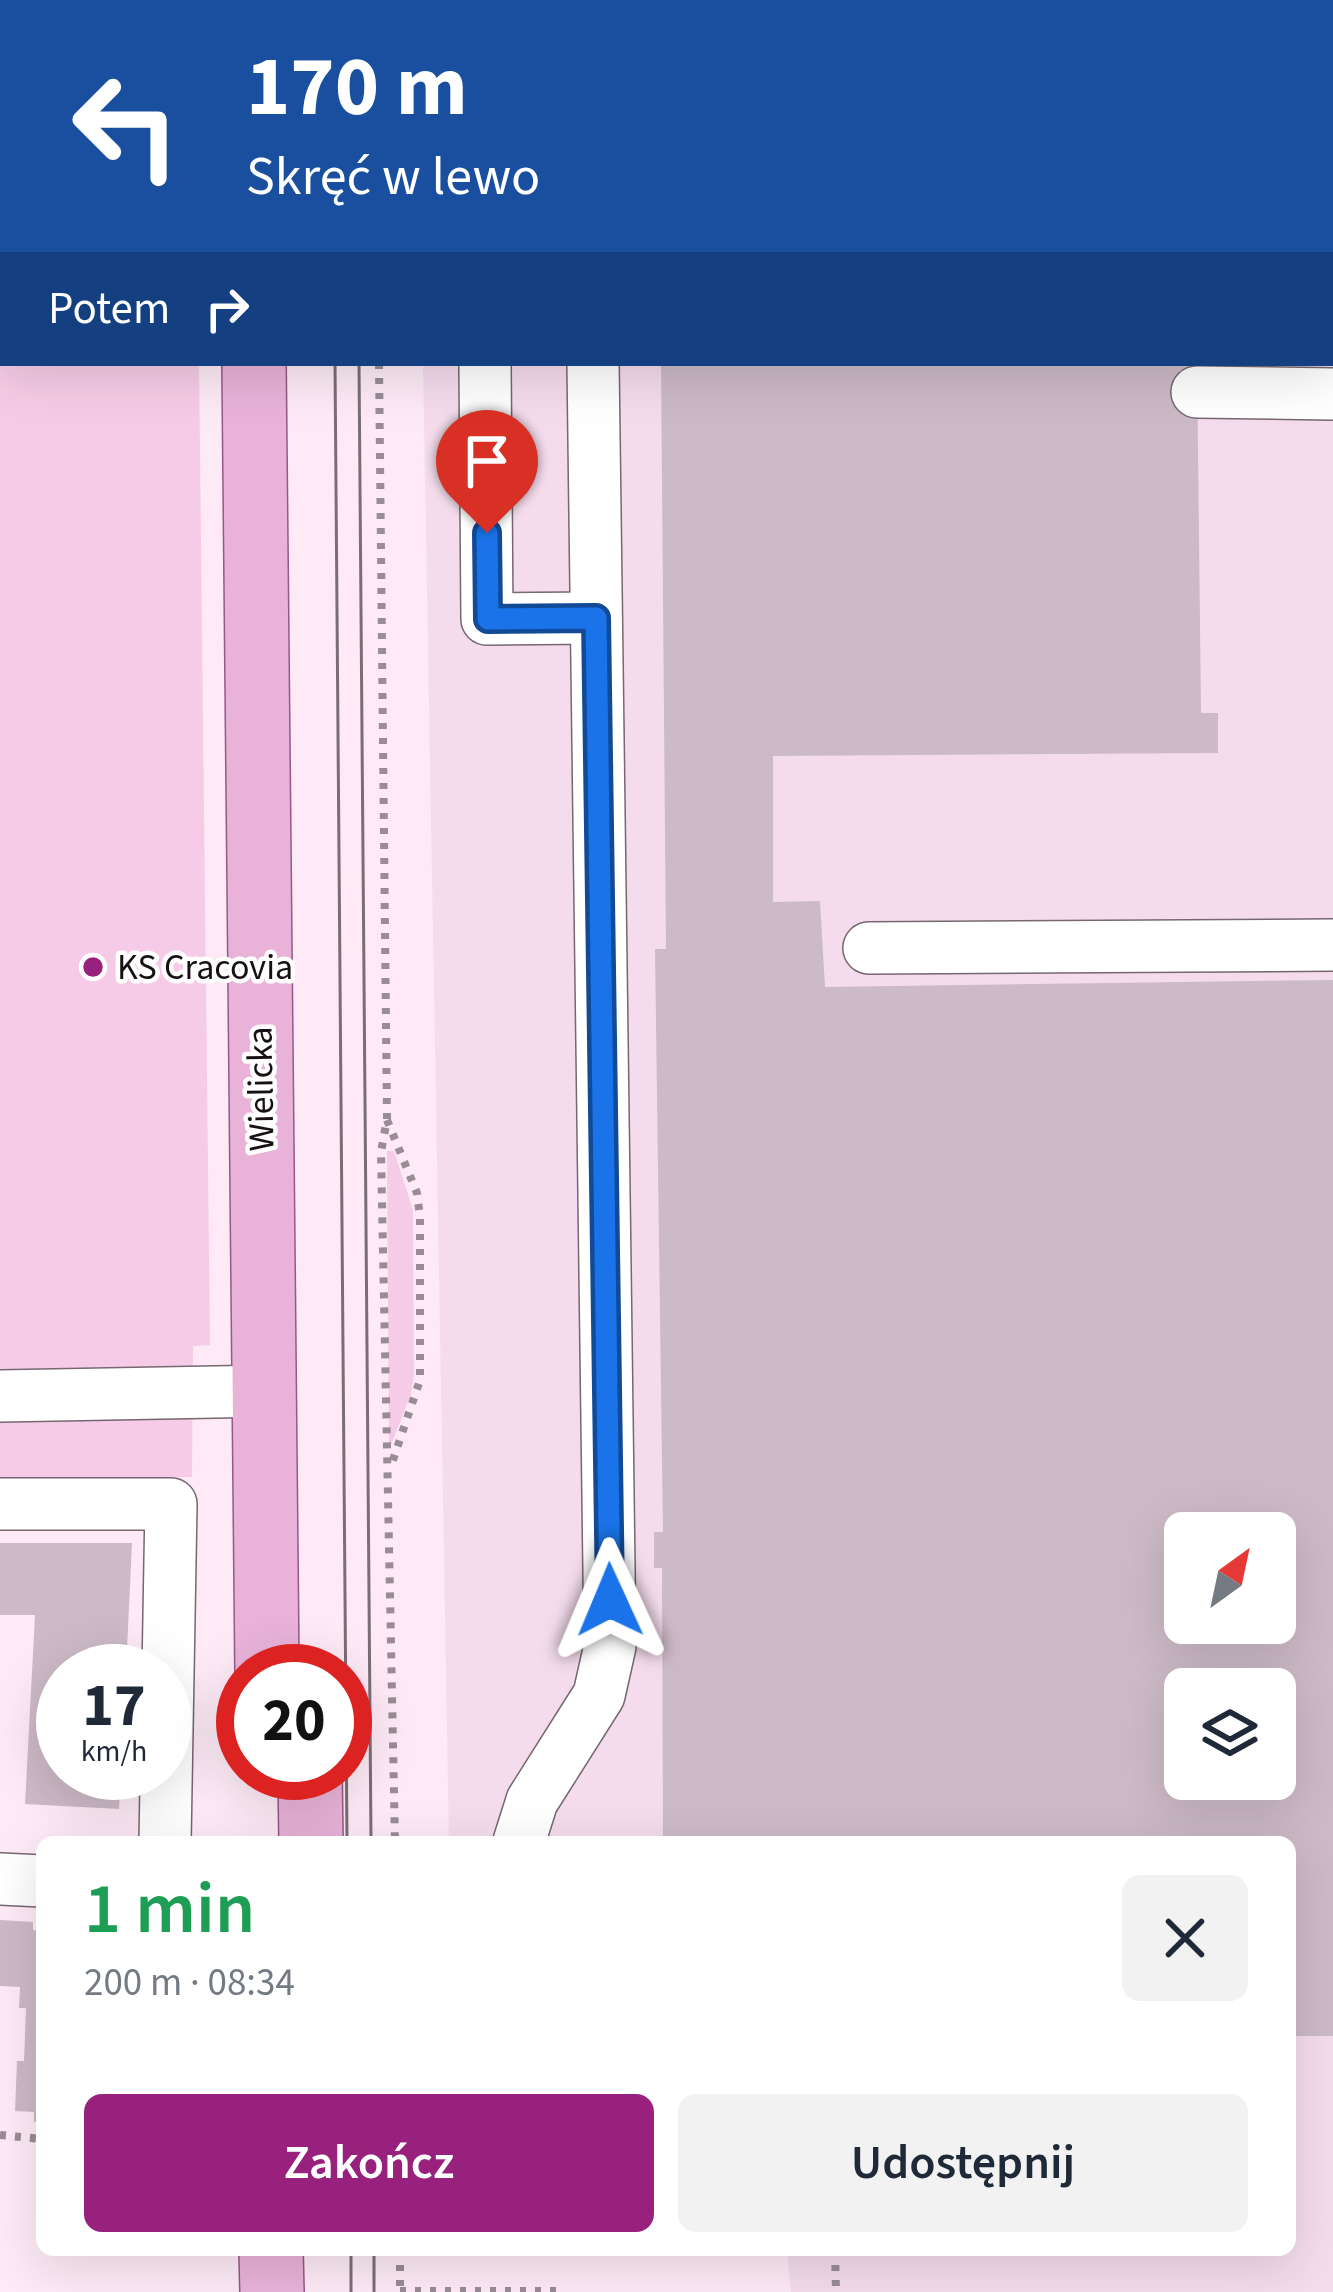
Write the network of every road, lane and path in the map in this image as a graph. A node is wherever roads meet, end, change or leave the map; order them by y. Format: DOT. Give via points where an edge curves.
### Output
graph roads {
  1 [pos="254,366"];
  2 [pos="298,366"];
  3 [pos="380,366"];
  4 [pos="484,366"];
  5 [pos="593,366"];
  6 [pos="1197,392"];
  7 [pos="1333,394"];
  8 [pos="596,618"];
  9 [pos="1333,945"];
  10 [pos="868,948"];
  11 [pos="387,1119"];
  12 [pos="265,1390"];
  13 [pos="0,1396"];
  14 [pos="389,1473"];
  15 [pos="0,1504"];
  16 [pos="267,1644"];
  17 [pos="310,1644"];
  18 [pos="268,1800"];
  19 [pos="310,1800"];
  20 [pos="163,1836"];
  21 [pos="268,1836"];
  22 [pos="311,1836"];
  23 [pos="395,1836"];
  24 [pos="521,1836"];
  25 [pos="0,1879"];
  26 [pos="36,1881"];
  27 [pos="0,2134"];
  28 [pos="36,2138"];
  29 [pos="271,2256"];
  30 [pos="308,2256"];
  31 [pos="400,2256"];
  32 [pos="835,2256"];
  33 [pos="400,2291"];
  34 [pos="556,2291"];
  35 [pos="272,2292"];
  36 [pos="308,2292"];
  37 [pos="836,2292"];
  1 -- 12 [label="main road, Wielicka"];
  2 -- 17 [label="main road, Wielicka"];
  3 -- 11 [label="path"];
  4 -- 8 [label="lane" via="488,619"];
  5 -- 8 [label="lane"];
  6 -- 7 [label="lane"];
  8 -- 24 [label="lane" via="610,1646 599,1695 532,1801"];
  9 -- 10 [label="lane"];
  11 -- 14 [label="path" via="381,1152"];
  11 -- 14 [label="path" via="420,1217 420,1380"];
  12 -- 13 [label="lane"];
  12 -- 16 [label="main road, Wielicka"];
  14 -- 23 [label="path"];
  15 -- 20 [label="lane" via="171,1504 144,1784"];
  18 -- 21 [label="main road"];
  19 -- 22 [label="main road"];
  25 -- 26 [label="lane"];
  27 -- 28 [label="path"];
  29 -- 35 [label="main road"];
  30 -- 36 [label="main road"];
  31 -- 33 [label="path"];
  32 -- 37 [label="path"];
  33 -- 34 [label="path"];
}
